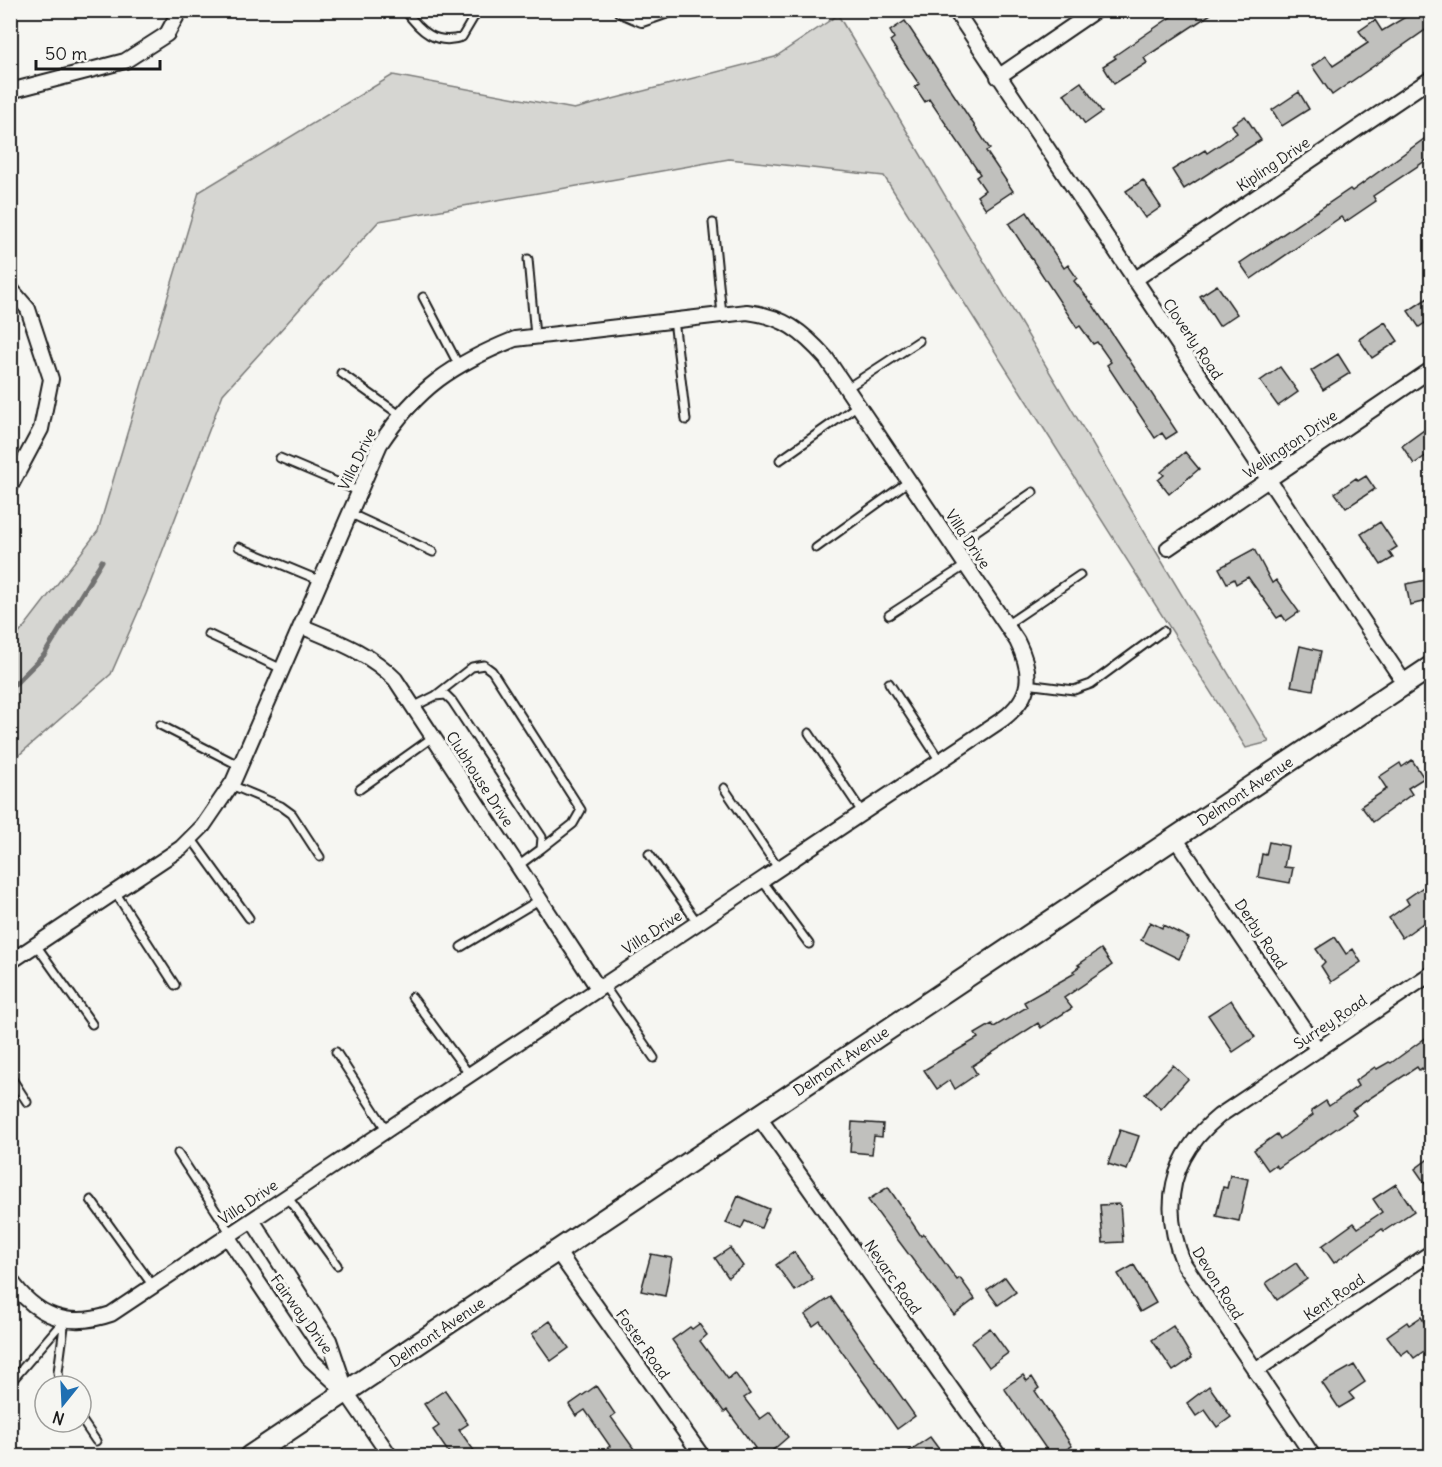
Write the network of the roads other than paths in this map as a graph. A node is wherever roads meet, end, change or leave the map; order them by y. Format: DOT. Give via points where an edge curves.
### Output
graph roads {
  1 [pos="180,10"];
  2 [pos="405,10"];
  3 [pos="478,10"];
  4 [pos="621,10"];
  5 [pos="668,10"];
  6 [pos="955,10"];
  7 [pos="1096,10"];
  8 [pos="998,77"];
  9 [pos="1431,78"];
  10 [pos="10,91"];
  11 [pos="713,223"];
  12 [pos="528,259"];
  13 [pos="1134,279"];
  14 [pos="10,288"];
  15 [pos="423,297"];
  16 [pos="722,315"];
  17 [pos="674,320"];
  18 [pos="535,336"];
  19 [pos="919,341"];
  20 [pos="458,364"];
  21 [pos="1431,369"];
  22 [pos="341,373"];
  23 [pos="847,388"];
  24 [pos="858,405"];
  25 [pos="400,416"];
  26 [pos="686,420"];
  27 [pos="280,458"];
  28 [pos="780,460"];
  29 [pos="1267,479"];
  30 [pos="909,481"];
  31 [pos="10,487"];
  32 [pos="358,491"];
  33 [pos="1033,492"];
  34 [pos="349,513"];
  35 [pos="239,547"];
  36 [pos="953,547"];
  37 [pos="816,548"];
  38 [pos="1168,548"];
  39 [pos="433,552"];
  40 [pos="966,565"];
  41 [pos="1080,575"];
  42 [pos="321,581"];
  43 [pos="889,615"];
  44 [pos="1006,625"];
  45 [pos="301,626"];
  46 [pos="1163,631"];
  47 [pos="208,634"];
  48 [pos="1431,666"];
  49 [pos="282,669"];
  50 [pos="889,683"];
  51 [pos="1026,684"];
  52 [pos="1405,684"];
  53 [pos="435,696"];
  54 [pos="413,707"];
  55 [pos="160,725"];
  56 [pos="809,733"];
  57 [pos="433,737"];
  58 [pos="940,761"];
  59 [pos="240,766"];
  60 [pos="231,785"];
  61 [pos="724,788"];
  62 [pos="360,789"];
  63 [pos="862,812"];
  64 [pos="191,838"];
  65 [pos="1175,838"];
  66 [pos="540,849"];
  67 [pos="649,854"];
  68 [pos="320,857"];
  69 [pos="518,866"];
  70 [pos="778,868"];
  71 [pos="761,879"];
  72 [pos="115,892"];
  73 [pos="539,900"];
  74 [pos="249,918"];
  75 [pos="697,922"];
  76 [pos="809,944"];
  77 [pos="36,945"];
  78 [pos="461,947"];
  79 [pos="10,962"];
  80 [pos="1431,973"];
  81 [pos="175,985"];
  82 [pos="600,986"];
  83 [pos="412,997"];
  84 [pos="92,1024"];
  85 [pos="1318,1050"];
  86 [pos="336,1052"];
  87 [pos="654,1058"];
  88 [pos="469,1074"];
  89 [pos="10,1076"];
  90 [pos="1246,1098"];
  91 [pos="27,1102"];
  92 [pos="758,1116"];
  93 [pos="386,1129"];
  94 [pos="178,1153"];
  95 [pos="287,1196"];
  96 [pos="91,1200"];
  97 [pos="252,1220"];
  98 [pos="229,1235"];
  99 [pos="557,1251"];
  100 [pos="1431,1252"];
  101 [pos="337,1265"];
  102 [pos="10,1279"];
  103 [pos="153,1286"];
  104 [pos="65,1319"];
  105 [pos="1255,1371"];
  106 [pos="58,1374"];
  107 [pos="10,1383"];
  108 [pos="346,1392"];
  109 [pos="91,1434"];
  110 [pos="96,1441"];
  111 [pos="250,1456"];
  112 [pos="390,1456"];
  113 [pos="702,1456"];
  114 [pos="999,1456"];
  115 [pos="1313,1456"];
  1 -- 10 [label="street" via="167,34 125,60"];
  2 -- 3 [label="lane" via="430,37 451,41 462,37"];
  4 -- 5 [label="street" via="642,19"];
  6 -- 8 [label="street, Cloverly Road"];
  7 -- 8 [label="street"];
  8 -- 13 [label="street, Cloverly Road"];
  9 -- 13 [label="street, Kipling Drive"];
  11 -- 16 [label="lane"];
  12 -- 18 [label="lane"];
  13 -- 29 [label="street, Cloverly Road"];
  14 -- 31 [label="street" via="28,309 51,379 40,429"];
  15 -- 20 [label="lane"];
  16 -- 17 [label="street, Villa Drive"];
  16 -- 23 [label="street, Villa Drive" via="765,314 791,325 826,358"];
  17 -- 18 [label="street, Villa Drive"];
  17 -- 26 [label="lane"];
  18 -- 20 [label="street, Villa Drive" via="515,339"];
  19 -- 23 [label="lane"];
  20 -- 25 [label="street, Villa Drive" via="437,378"];
  21 -- 29 [label="street, Wellington Drive"];
  22 -- 25 [label="lane"];
  23 -- 24 [label="street, Villa Drive"];
  24 -- 28 [label="lane"];
  24 -- 30 [label="street, Villa Drive"];
  25 -- 32 [label="street, Villa Drive" via="380,444"];
  27 -- 32 [label="lane"];
  29 -- 38 [label="street, Wellington Drive"];
  29 -- 52 [label="street, Cloverly Road"];
  30 -- 36 [label="street, Villa Drive"];
  30 -- 37 [label="lane"];
  32 -- 34 [label="street, Villa Drive"];
  33 -- 36 [label="lane"];
  34 -- 39 [label="lane"];
  34 -- 42 [label="street, Villa Drive"];
  35 -- 42 [label="lane"];
  36 -- 40 [label="street, Villa Drive"];
  40 -- 43 [label="lane"];
  40 -- 44 [label="street, Villa Drive"];
  41 -- 44 [label="lane"];
  42 -- 45 [label="street, Villa Drive"];
  44 -- 51 [label="street, Villa Drive" via="1026,659"];
  45 -- 49 [label="street, Villa Drive"];
  45 -- 54 [label="street, Clubhouse Drive" via="373,659 395,680"];
  46 -- 51 [label="lane" via="1091,684 1074,690"];
  47 -- 49 [label="lane"];
  48 -- 52 [label="street, Delmont Avenue"];
  49 -- 59 [label="street, Villa Drive"];
  50 -- 58 [label="lane"];
  51 -- 58 [label="street, Villa Drive" via="1019,706"];
  52 -- 65 [label="street, Delmont Avenue"];
  53 -- 54 [label="lane"];
  53 -- 66 [label="lane" via="446,695 452,701 542,837"];
  53 -- 66 [label="lane" via="472,667 484,665 492,671 581,810 573,824"];
  54 -- 57 [label="street, Clubhouse Drive"];
  55 -- 59 [label="lane"];
  56 -- 63 [label="lane"];
  57 -- 62 [label="lane"];
  57 -- 69 [label="street, Clubhouse Drive"];
  58 -- 63 [label="street, Villa Drive"];
  59 -- 60 [label="street, Villa Drive"];
  60 -- 64 [label="street, Villa Drive" via="214,813"];
  60 -- 68 [label="lane" via="292,814"];
  61 -- 70 [label="lane"];
  63 -- 70 [label="street, Villa Drive"];
  64 -- 72 [label="street, Villa Drive"];
  64 -- 74 [label="lane"];
  65 -- 85 [label="street, Derby Road"];
  65 -- 92 [label="street, Delmont Avenue"];
  66 -- 69 [label="lane"];
  67 -- 75 [label="lane"];
  69 -- 73 [label="street, Clubhouse Drive"];
  70 -- 71 [label="street, Villa Drive"];
  71 -- 75 [label="street, Villa Drive"];
  71 -- 76 [label="lane"];
  72 -- 77 [label="street, Villa Drive"];
  72 -- 81 [label="lane"];
  73 -- 78 [label="lane"];
  73 -- 82 [label="street, Clubhouse Drive"];
  75 -- 82 [label="street, Villa Drive"];
  77 -- 79 [label="street, Villa Drive"];
  77 -- 84 [label="lane"];
  80 -- 85 [label="street, Surrey Road"];
  82 -- 87 [label="lane"];
  82 -- 88 [label="street, Villa Drive"];
  83 -- 88 [label="lane"];
  85 -- 90 [label="street, Surrey Road"];
  86 -- 93 [label="lane"];
  88 -- 93 [label="street, Villa Drive"];
  89 -- 91 [label="lane"];
  90 -- 105 [label="street, Devon Road" via="1207,1126 1192,1143 1174,1181 1171,1220 1184,1264"];
  92 -- 99 [label="street, Delmont Avenue"];
  92 -- 114 [label="street, Nevarc Road"];
  93 -- 95 [label="street, Villa Drive"];
  94 -- 98 [label="lane"];
  95 -- 97 [label="street, Villa Drive"];
  95 -- 101 [label="lane"];
  96 -- 103 [label="lane"];
  97 -- 98 [label="street, Villa Drive"];
  97 -- 108 [label="street, Fairway Drive" via="329,1341"];
  98 -- 103 [label="street, Villa Drive"];
  98 -- 108 [label="street, Fairway Drive" via="309,1358"];
  99 -- 108 [label="street, Delmont Avenue"];
  99 -- 113 [label="street, Foster Road"];
  100 -- 105 [label="street, Kent Road"];
  102 -- 104 [label="street, Villa Drive" via="35,1308"];
  103 -- 104 [label="street, Villa Drive" via="111,1314 95,1320"];
  104 -- 106 [label="lane"];
  104 -- 107 [label="lane"];
  105 -- 115 [label="street, Devon Road"];
  108 -- 111 [label="street, Delmont Avenue"];
  108 -- 112 [label="street"];
  109 -- 110 [label="lane"];
}
